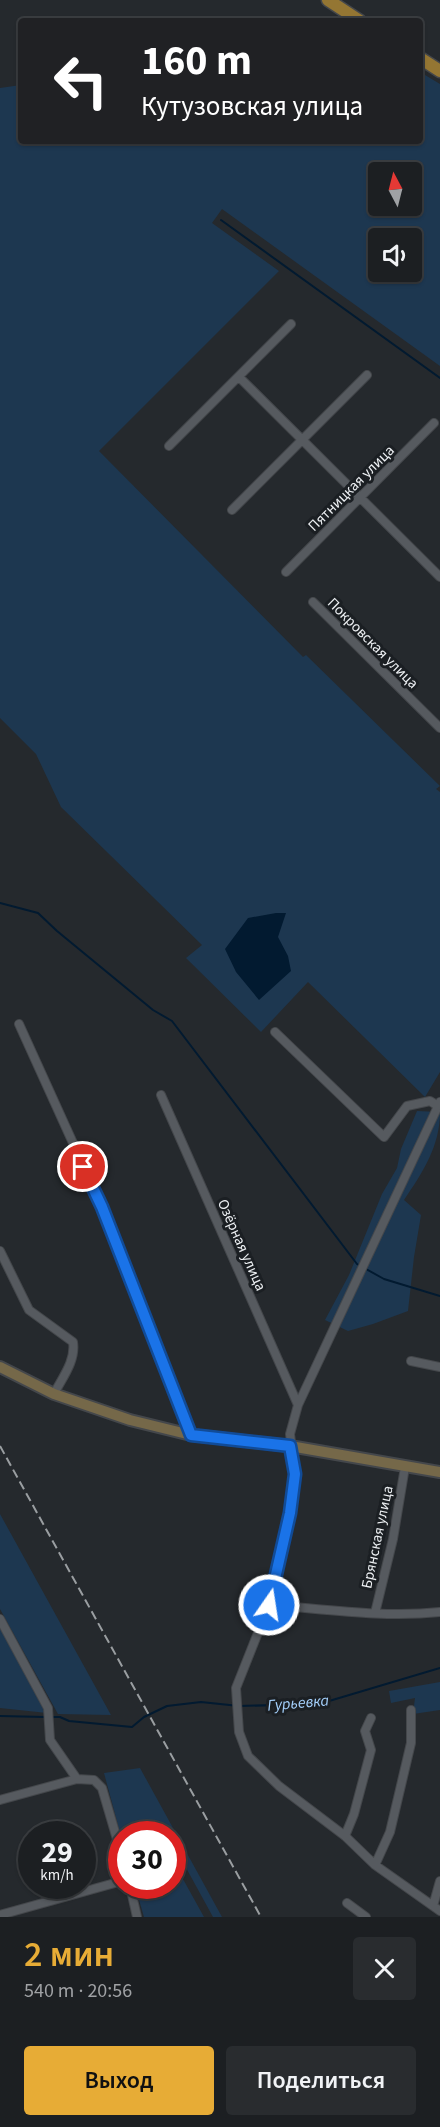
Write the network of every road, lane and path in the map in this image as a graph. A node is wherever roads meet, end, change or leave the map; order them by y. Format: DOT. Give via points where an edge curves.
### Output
graph roads {
  1 [pos="328,0"];
  2 [pos="355,18"];
  3 [pos="423,60"];
  4 [pos="440,71"];
  5 [pos="291,324"];
  6 [pos="367,375"];
  7 [pos="239,377"];
  8 [pos="434,423"];
  9 [pos="302,440"];
  10 [pos="169,446"];
  11 [pos="361,498"];
  12 [pos="232,510"];
  13 [pos="286,572"];
  14 [pos="440,577"];
  15 [pos="313,602"];
  16 [pos="440,728"];
  17 [pos="19,1024"];
  18 [pos="275,1032"];
  19 [pos="161,1095"];
  20 [pos="439,1104"];
  21 [pos="0,1251"];
  22 [pos="411,1361"];
  23 [pos="0,1367"];
  24 [pos="440,1367"];
  25 [pos="54,1394"];
  26 [pos="298,1405"];
  27 [pos="191,1435"];
  28 [pos="290,1446"];
  29 [pos="405,1467"];
  30 [pos="440,1472"];
  31 [pos="269,1605"];
  32 [pos="440,1612"];
  33 [pos="375,1613"];
  34 [pos="0,1618"];
  35 [pos="411,1710"];
  36 [pos="371,1718"];
  37 [pos="77,1779"];
  38 [pos="0,1800"];
  39 [pos="112,1821"];
  40 [pos="345,1836"];
  41 [pos="375,1865"];
  42 [pos="440,1881"];
  43 [pos="108,1885"];
  44 [pos="133,1899"];
  45 [pos="347,1903"];
  46 [pos="436,1909"];
  47 [pos="0,1915"];
  48 [pos="138,1917"];
  49 [pos="366,1917"];
  1 -- 2 [label="main road"];
  3 -- 4 [label="main road"];
  5 -- 7 [label="street"];
  6 -- 9 [label="street"];
  7 -- 9 [label="street"];
  7 -- 10 [label="street"];
  8 -- 11 [label="street, Пятницкая улица"];
  9 -- 11 [label="street"];
  9 -- 12 [label="street"];
  11 -- 13 [label="street, Пятницкая улица"];
  11 -- 14 [label="street"];
  15 -- 16 [label="street, Покровская улица"];
  17 -- 27 [label="street" via="102,1207"];
  18 -- 20 [label="street" via="384,1137 406,1106 430,1101"];
  19 -- 26 [label="street, Озёрная улица"];
  20 -- 26 [label="street"];
  21 -- 25 [label="street" via="29,1310 73,1342 73,1360"];
  22 -- 24 [label="street"];
  23 -- 25 [label="street"];
  25 -- 27 [label="street" via="130,1420"];
  26 -- 28 [label="street"];
  27 -- 28 [label="street"];
  28 -- 29 [label="street"];
  28 -- 31 [label="street" via="295,1474 290,1513"];
  29 -- 30 [label="street"];
  29 -- 33 [label="street, Брянская улица"];
  31 -- 33 [label="street"];
  31 -- 40 [label="street" via="236,1688 240,1732 248,1756 279,1786"];
  32 -- 33 [label="street"];
  34 -- 37 [label="street" via="48,1708 50,1740"];
  35 -- 41 [label="street" via="411,1743 390,1832"];
  36 -- 40 [label="street" via="365,1731 371,1750"];
  37 -- 38 [label="street"];
  37 -- 39 [label="street" via="94,1779 102,1788"];
  40 -- 41 [label="street"];
  41 -- 46 [label="street"];
  42 -- 46 [label="street"];
  43 -- 47 [label="street"];
  44 -- 48 [label="street"];
  45 -- 49 [label="street"];
}
